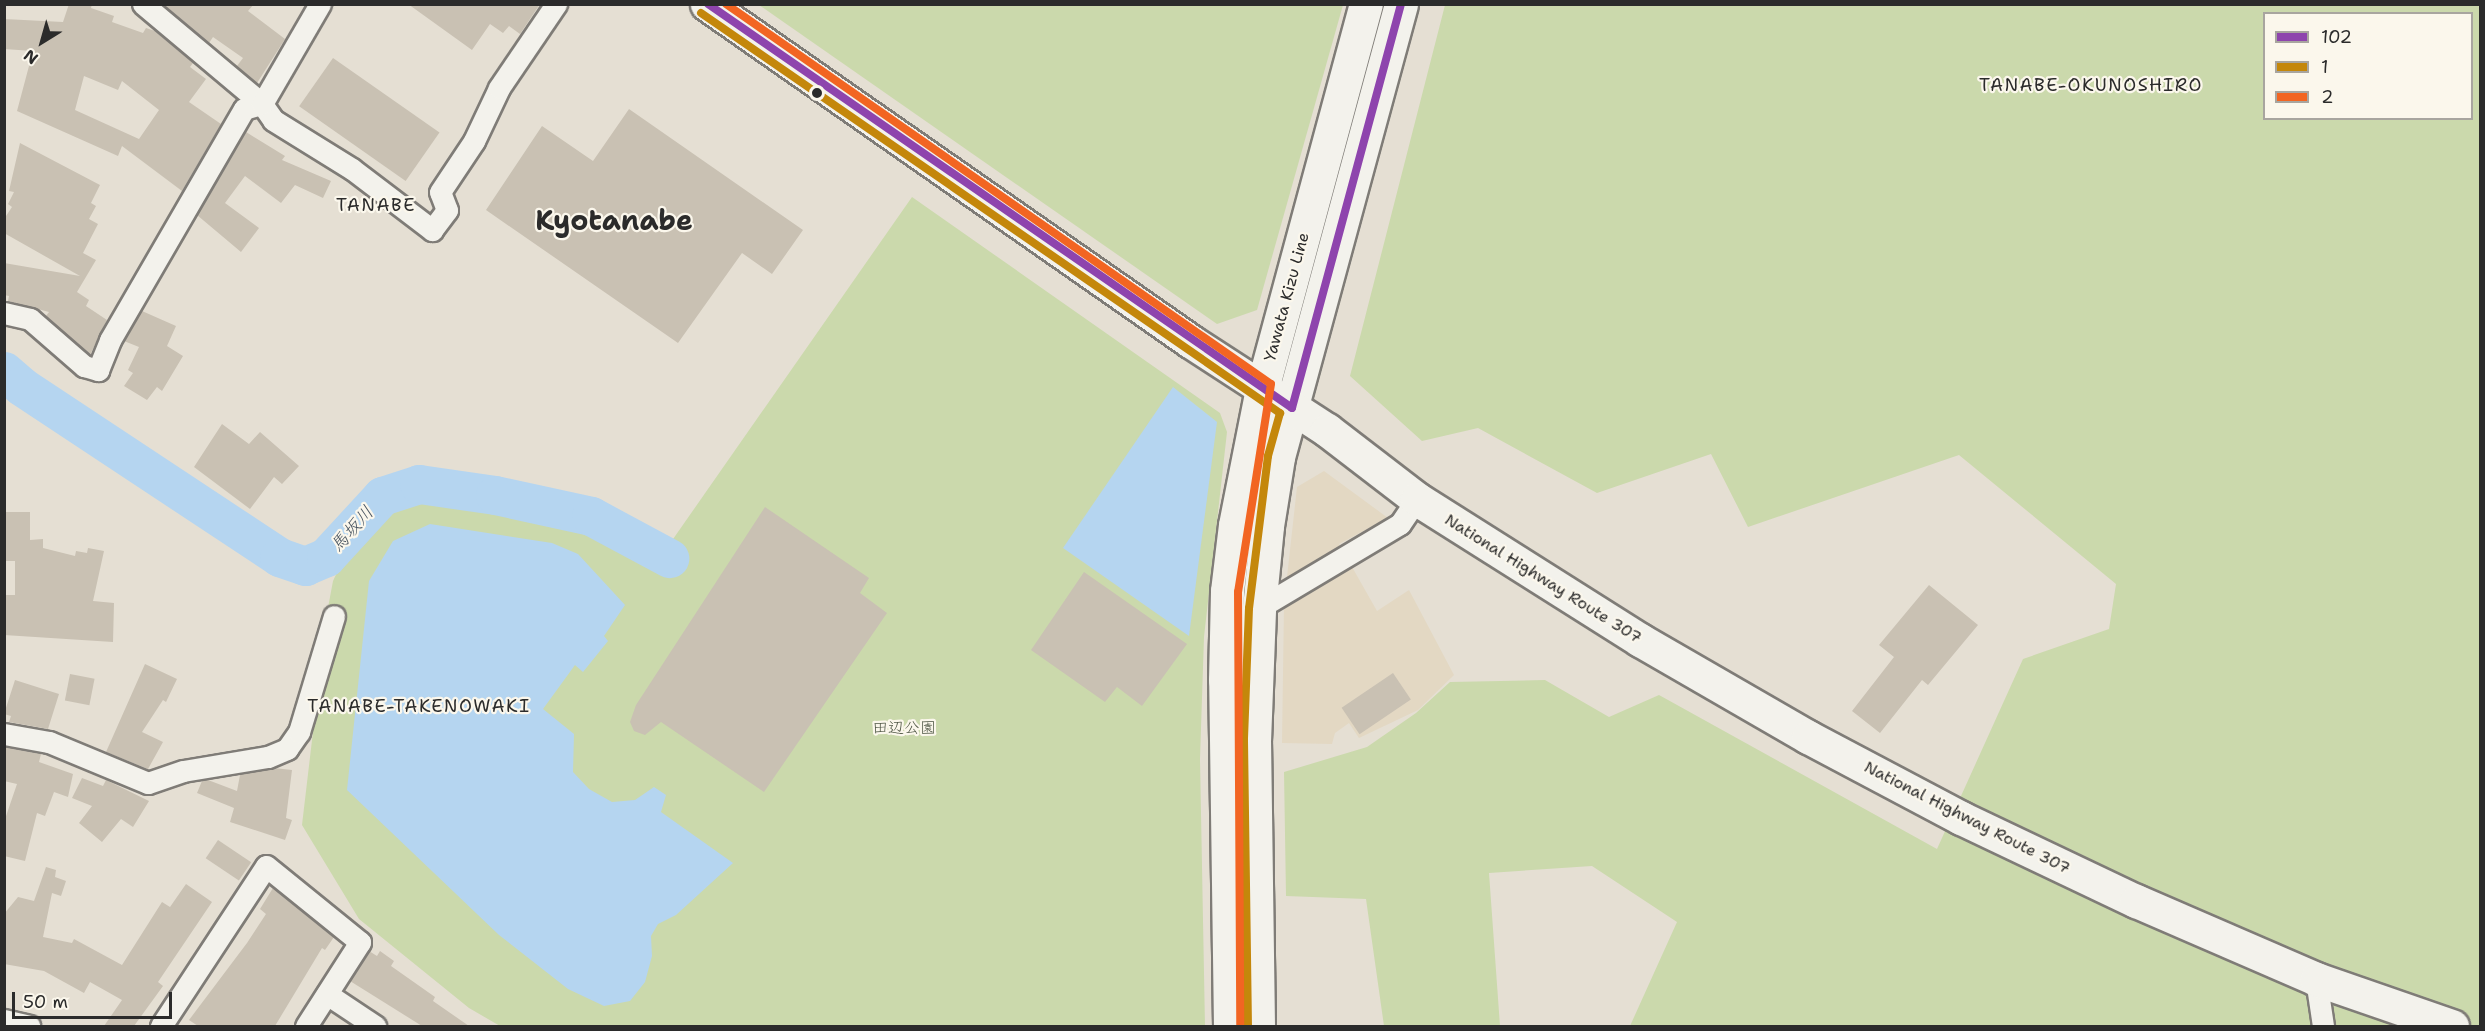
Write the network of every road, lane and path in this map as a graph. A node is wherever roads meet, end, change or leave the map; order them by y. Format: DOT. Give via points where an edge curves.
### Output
graph roads {
  1 [pos="143,4"];
  2 [pos="320,4"];
  3 [pos="556,4"];
  4 [pos="707,4"];
  5 [pos="1366,4"];
  6 [pos="1401,4"];
  7 [pos="262,104"];
  8 [pos="4,313"];
  9 [pos="1262,389"];
  10 [pos="1292,408"];
  11 [pos="1417,499"];
  12 [pos="1259,608"];
  13 [pos="334,616"];
  14 [pos="4,734"];
  15 [pos="2316,979"];
  16 [pos="327,994"];
  17 [pos="4,1020"];
  18 [pos="29,1026"];
  19 [pos="161,1026"];
  20 [pos="306,1026"];
  21 [pos="375,1026"];
  22 [pos="1230,1026"];
  23 [pos="1258,1026"];
  24 [pos="2324,1026"];
  25 [pos="2452,1026"];
  1 -- 7 [label="street"];
  2 -- 7 [label="street"];
  3 -- 7 [label="street" via="499,88 474,141 440,192 447,210 432,230 352,169 273,120"];
  4 -- 9 [label="main road, National Highway Route 307"];
  5 -- 9 [label="main road, Yawata Kizu Line"];
  6 -- 10 [label="main road, Yawata Kizu Line"];
  7 -- 8 [label="street" via="244,109 110,340 98,370 84,366 30,318"];
  9 -- 10 [label="main road, National Highway Route 307"];
  9 -- 22 [label="main road, Yawata Kizu Line" via="1246,460 1227,591"];
  10 -- 11 [label="main road, National Highway Route 307"];
  10 -- 12 [label="main road, Yawata Kizu Line" via="1278,457"];
  11 -- 12 [label="street" via="1400,524"];
  11 -- 15 [label="main road, National Highway Route 307" via="1640,640 1808,737 1961,818 2136,901"];
  12 -- 23 [label="main road, Yawata Kizu Line" via="1254,741"];
  13 -- 14 [label="street" via="299,732 287,749 268,757 183,771 148,783 49,742"];
  15 -- 24 [label="street"];
  15 -- 25 [label="main road, National Highway Route 307"];
  16 -- 19 [label="street" via="360,942 266,866"];
  16 -- 20 [label="street"];
  16 -- 21 [label="street"];
  17 -- 18 [label="street"];
}
